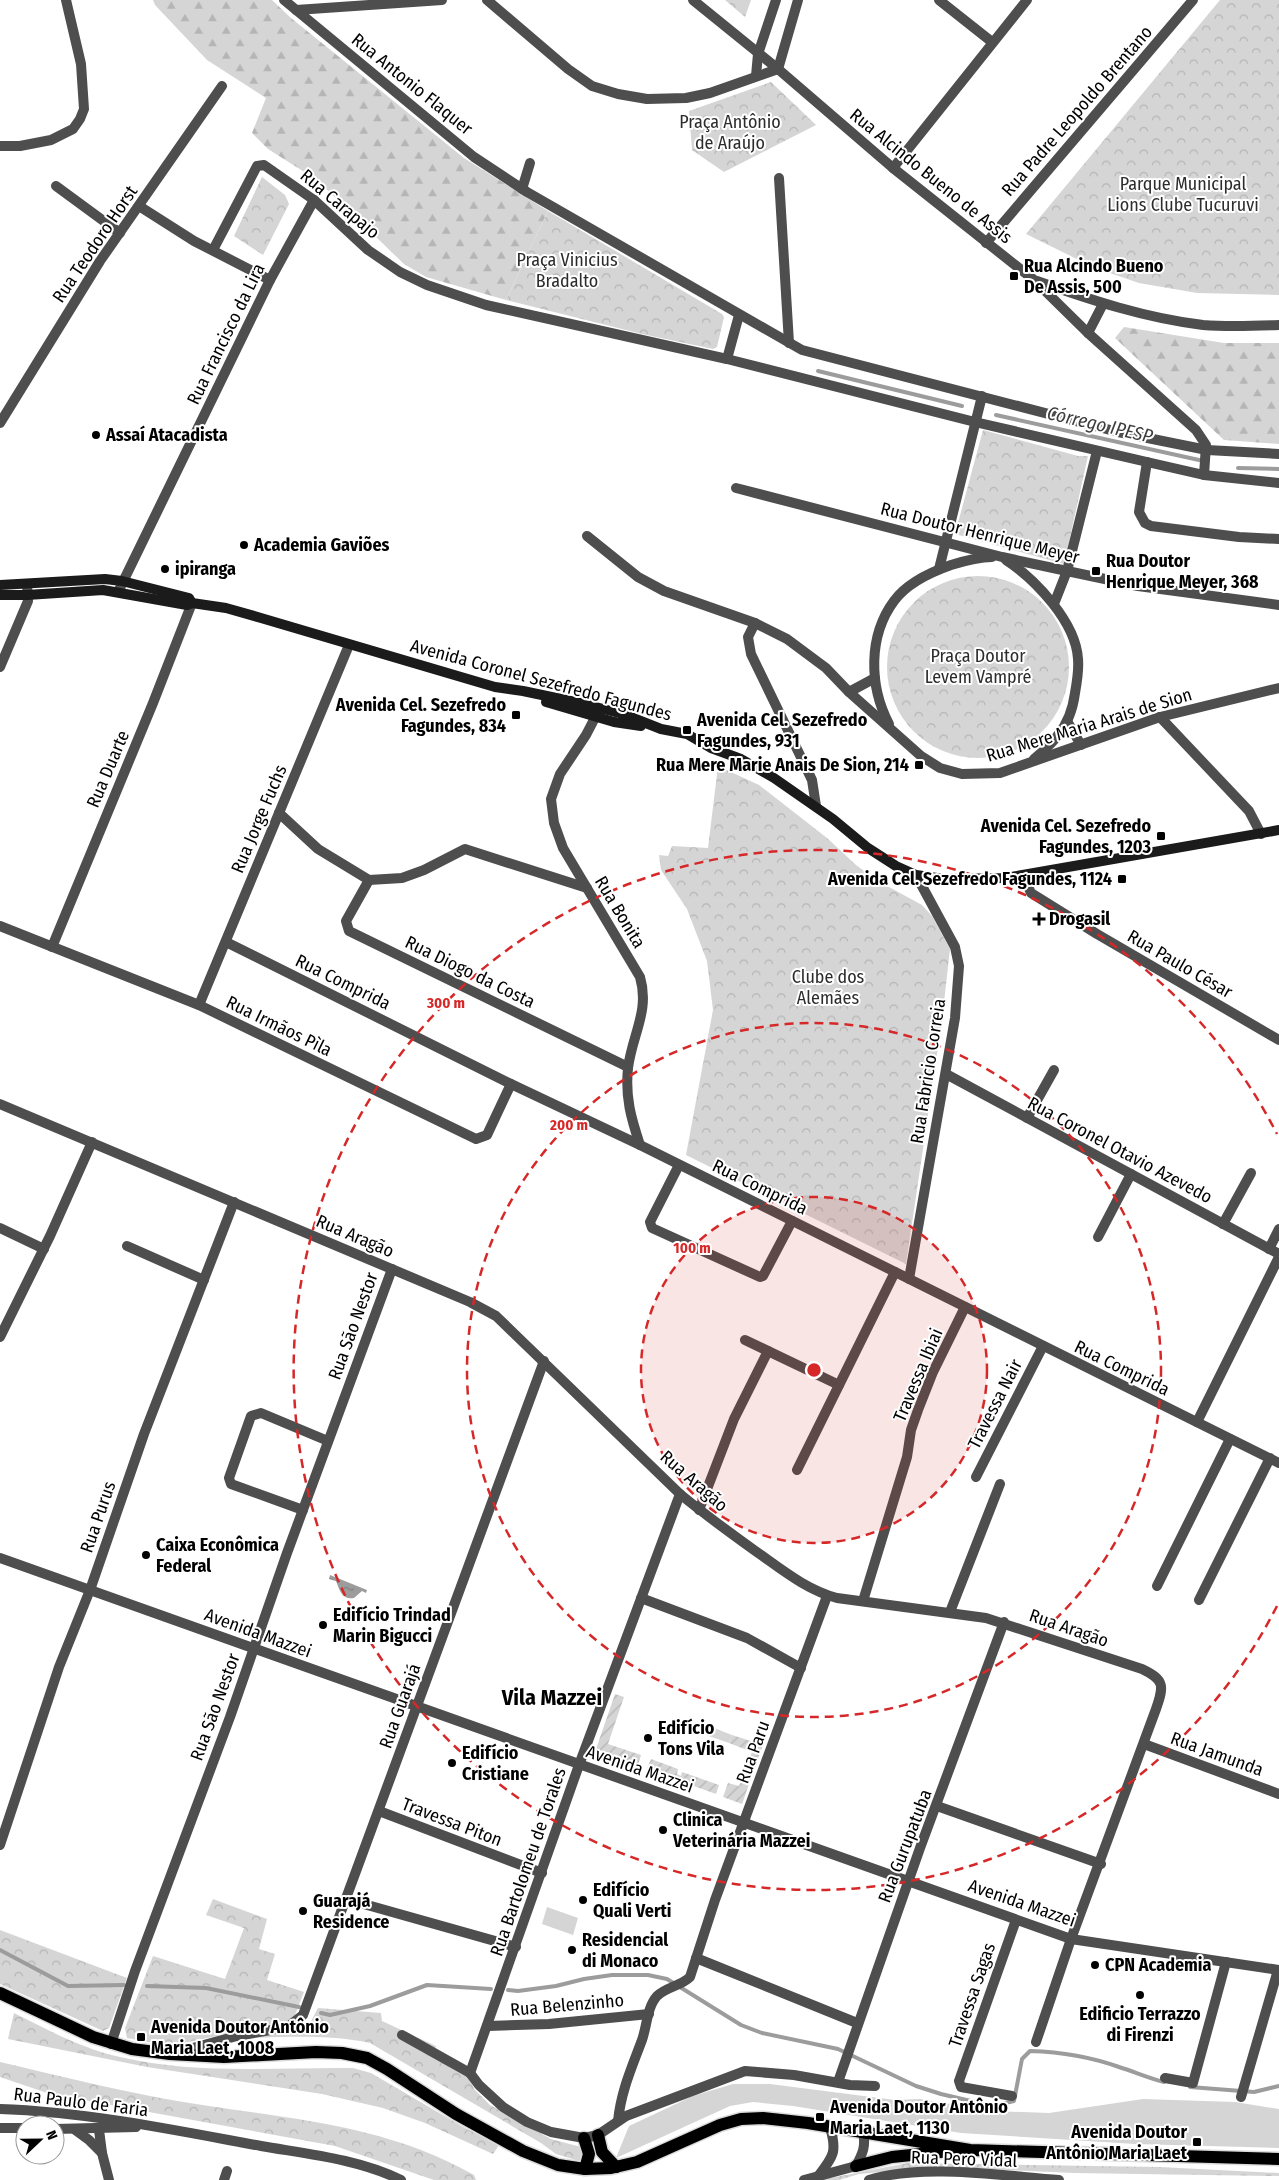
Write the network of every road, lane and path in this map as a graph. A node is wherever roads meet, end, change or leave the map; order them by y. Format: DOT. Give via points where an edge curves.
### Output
graph roads {
  1 [pos="66,0"];
  2 [pos="284,0"];
  3 [pos="442,0"];
  4 [pos="487,0"];
  5 [pos="694,0"];
  6 [pos="776,0"];
  7 [pos="798,0"];
  8 [pos="939,0"];
  9 [pos="1027,0"];
  10 [pos="1193,0"];
  11 [pos="296,10"];
  12 [pos="992,42"];
  13 [pos="758,54"];
  14 [pos="778,69"];
  15 [pos="756,76"];
  16 [pos="222,86"];
  17 [pos="0,146"];
  18 [pos="530,163"];
  19 [pos="893,168"];
  20 [pos="780,178"];
  21 [pos="56,186"];
  22 [pos="522,189"];
  23 [pos="314,200"];
  24 [pos="139,206"];
  25 [pos="120,233"];
  26 [pos="986,243"];
  27 [pos="213,250"];
  28 [pos="270,280"];
  29 [pos="1034,280"];
  30 [pos="1103,304"];
  31 [pos="739,315"];
  32 [pos="1279,325"];
  33 [pos="1088,333"];
  34 [pos="789,343"];
  35 [pos="727,359"];
  36 [pos="981,398"];
  37 [pos="976,419"];
  38 [pos="0,423"];
  39 [pos="1097,451"];
  40 [pos="1207,453"];
  41 [pos="1279,454"];
  42 [pos="1147,462"];
  43 [pos="1204,472"];
  44 [pos="1279,483"];
  45 [pos="736,488"];
  46 [pos="587,536"];
  47 [pos="1279,539"];
  48 [pos="946,542"];
  49 [pos="1002,557"];
  50 [pos="939,569"];
  51 [pos="1067,572"];
  52 [pos="122,581"];
  53 [pos="27,584"];
  54 [pos="0,585"];
  55 [pos="118,592"];
  56 [pos="0,595"];
  57 [pos="27,595"];
  58 [pos="192,603"];
  59 [pos="1054,604"];
  60 [pos="1279,605"];
  61 [pos="755,623"];
  62 [pos="349,644"];
  63 [pos="0,667"];
  64 [pos="874,678"];
  65 [pos="1279,688"];
  66 [pos="849,692"];
  67 [pos="598,712"];
  68 [pos="1160,717"];
  69 [pos="1067,721"];
  70 [pos="891,728"];
  71 [pos="1081,745"];
  72 [pos="1029,763"];
  73 [pos="816,806"];
  74 [pos="280,813"];
  75 [pos="1279,830"];
  76 [pos="1261,834"];
  77 [pos="1023,875"];
  78 [pos="916,876"];
  79 [pos="369,880"];
  80 [pos="587,888"];
  81 [pos="0,926"];
  82 [pos="226,942"];
  83 [pos="52,946"];
  84 [pos="199,1005"];
  85 [pos="1279,1040"];
  86 [pos="628,1067"];
  87 [pos="1054,1070"];
  88 [pos="946,1074"];
  89 [pos="511,1084"];
  90 [pos="0,1104"];
  91 [pos="1028,1118"];
  92 [pos="92,1142"];
  93 [pos="640,1145"];
  94 [pos="679,1165"];
  95 [pos="1251,1173"];
  96 [pos="1131,1174"];
  97 [pos="234,1202"];
  98 [pos="792,1221"];
  99 [pos="1223,1224"];
  100 [pos="0,1228"];
  101 [pos="1279,1229"];
  102 [pos="1098,1237"];
  103 [pos="127,1246"];
  104 [pos="1269,1248"];
  105 [pos="44,1249"];
  106 [pos="1279,1256"];
  107 [pos="392,1269"];
  108 [pos="895,1272"];
  109 [pos="910,1279"];
  110 [pos="204,1280"];
  111 [pos="965,1307"];
  112 [pos="0,1337"];
  113 [pos="745,1340"];
  114 [pos="1043,1346"];
  115 [pos="768,1351"];
  116 [pos="544,1361"];
  117 [pos="839,1384"];
  118 [pos="1197,1422"];
  119 [pos="1230,1439"];
  120 [pos="328,1441"];
  121 [pos="1275,1461"];
  122 [pos="797,1470"];
  123 [pos="976,1477"];
  124 [pos="1000,1484"];
  125 [pos="680,1494"];
  126 [pos="303,1510"];
  127 [pos="699,1510"];
  128 [pos="0,1558"];
  129 [pos="1157,1586"];
  130 [pos="90,1590"];
  131 [pos="827,1596"];
  132 [pos="641,1598"];
  133 [pos="1199,1600"];
  134 [pos="863,1601"];
  135 [pos="950,1612"];
  136 [pos="1004,1622"];
  137 [pos="253,1648"];
  138 [pos="801,1668"];
  139 [pos="417,1707"];
  140 [pos="1144,1744"];
  141 [pos="579,1765"];
  142 [pos="1279,1794"];
  143 [pos="937,1806"];
  144 [pos="378,1811"];
  145 [pos="744,1823"];
  146 [pos="0,1845"];
  147 [pos="1101,1864"];
  148 [pos="542,1873"];
  149 [pos="908,1881"];
  150 [pos="346,1899"];
  151 [pos="1016,1920"];
  152 [pos="1071,1939"];
  153 [pos="516,1947"];
  154 [pos="696,1958"];
  155 [pos="1226,1962"];
  156 [pos="1278,1970"];
  157 [pos="0,1993"];
  158 [pos="649,2014"];
  159 [pos="857,2023"];
  160 [pos="488,2026"];
  161 [pos="402,2035"];
  162 [pos="1036,2042"];
  163 [pos="111,2044"];
  164 [pos="170,2054"];
  165 [pos="470,2072"];
  166 [pos="1165,2078"];
  167 [pos="838,2082"];
  168 [pos="875,2086"];
  169 [pos="1012,2096"];
  170 [pos="1241,2097"];
  171 [pos="0,2109"];
  172 [pos="618,2121"];
  173 [pos="155,2126"];
  174 [pos="830,2127"];
  175 [pos="0,2128"];
  176 [pos="15,2128"];
  177 [pos="65,2129"];
  178 [pos="74,2129"];
  179 [pos="99,2130"];
  180 [pos="863,2132"];
  181 [pos="598,2135"];
  182 [pos="584,2138"];
  183 [pos="970,2150"];
  184 [pos="102,2153"];
  185 [pos="1279,2159"];
  186 [pos="856,2166"];
  187 [pos="616,2167"];
  188 [pos="585,2169"];
  189 [pos="819,2176"];
  190 [pos="968,2177"];
  191 [pos="109,2180"];
  192 [pos="401,2180"];
  193 [pos="804,2180"];
  194 [pos="869,2180"];
  195 [pos="1059,2180"];
  1 -- 17 [label="street" via="81,64 84,109 80,119 73,129 51,140"];
  2 -- 11 [label="street, Rua Antonio Flaquer"];
  3 -- 11 [label="street"];
  4 -- 15 [label="street" via="568,69 592,86 618,94 647,99 686,98"];
  5 -- 13 [label="street, Rua Alcindo Bueno de Assis"];
  6 -- 13 [label="street"];
  7 -- 14 [label="street"];
  8 -- 12 [label="street"];
  9 -- 12 [label="street"];
  10 -- 26 [label="street, Rua Padre Leopoldo Brentano"];
  11 -- 22 [label="street, Rua Antonio Flaquer" via="474,157"];
  12 -- 19 [label="street"];
  13 -- 14 [label="street, Rua Alcindo Bueno de Assis"];
  13 -- 15 [label="street"];
  14 -- 15 [label="street"];
  14 -- 19 [label="street, Rua Alcindo Bueno de Assis"];
  16 -- 24 [label="street, Rua Teodoro Horst"];
  18 -- 22 [label="street"];
  19 -- 26 [label="street, Rua Alcindo Bueno de Assis"];
  20 -- 34 [label="street"];
  21 -- 25 [label="street"];
  22 -- 31 [label="street, Rua Antonio Flaquer"];
  23 -- 27 [label="street, Rua Carapajo" via="268,167 257,166"];
  23 -- 28 [label="street, Rua Francisco da Lira"];
  23 -- 35 [label="street, Rua Carapajo" via="368,250 400,272 427,285 486,305"];
  24 -- 25 [label="street, Rua Teodoro Horst"];
  24 -- 27 [label="street"];
  25 -- 38 [label="street, Rua Teodoro Horst"];
  26 -- 29 [label="street, Rua Alcindo Bueno de Assis"];
  27 -- 28 [label="street"];
  28 -- 52 [label="street, Rua Francisco da Lira"];
  29 -- 30 [label="street"];
  29 -- 33 [label="street, Rua Alcindo Bueno de Assis"];
  30 -- 32 [label="street" via="1205,325"];
  30 -- 33 [label="street"];
  31 -- 34 [label="street, Rua Antonio Flaquer"];
  31 -- 35 [label="street"];
  33 -- 40 [label="street, Rua Alcindo Bueno de Assis" via="1196,430 1206,445"];
  34 -- 36 [label="street, Rua Antonio Flaquer" via="802,350"];
  35 -- 37 [label="street, Rua Carapajo"];
  36 -- 37 [label="street"];
  36 -- 40 [label="street, Rua Antonio Flaquer"];
  37 -- 39 [label="street, Rua Carapajo"];
  37 -- 48 [label="street"];
  39 -- 42 [label="street, Rua Carapajo"];
  39 -- 51 [label="street"];
  40 -- 41 [label="street, Rua Antonio Flaquer"];
  40 -- 43 [label="street"];
  42 -- 43 [label="street, Rua Carapajo"];
  42 -- 47 [label="street" via="1139,512 1145,523 1239,537"];
  43 -- 44 [label="street, Rua Carapajo"];
  45 -- 48 [label="street, Rua Doutor Henrique Meyer"];
  46 -- 61 [label="street, Rua Mere Maria Arais de Sion" via="638,577 664,591"];
  48 -- 49 [label="street, Rua Doutor Henrique Meyer"];
  48 -- 50 [label="street"];
  49 -- 50 [label="street" via="985,557"];
  49 -- 51 [label="street, Rua Doutor Henrique Meyer"];
  49 -- 59 [label="street" via="1027,576"];
  50 -- 64 [label="street" via="906,588 894,600 877,634"];
  51 -- 59 [label="street"];
  51 -- 60 [label="street, Rua Doutor Henrique Meyer" via="1138,586"];
  52 -- 53 [label="main road, Avenida Coronel Sezefredo Fagundes" via="105,579"];
  52 -- 55 [label="street, Rua Francisco da Lira"];
  52 -- 58 [label="main road, Avenida Coronel Sezefredo Fagundes" via="189,598"];
  53 -- 54 [label="main road, Avenida Coronel Sezefredo Fagundes"];
  53 -- 57 [label="street"];
  55 -- 57 [label="main road" via="90,590"];
  55 -- 58 [label="main road" via="187,605"];
  56 -- 57 [label="main road"];
  57 -- 63 [label="street" via="28,601"];
  58 -- 62 [label="main road, Avenida Coronel Sezefredo Fagundes" via="235,610"];
  58 -- 83 [label="street, Rua Duarte"];
  59 -- 69 [label="street" via="1078,657 1074,702"];
  61 -- 66 [label="street, Rua Mere Maria Arais de Sion" via="803,650"];
  61 -- 73 [label="street" via="748,637 751,654 812,780"];
  62 -- 67 [label="main road, Avenida Coronel Sezefredo Fagundes" via="495,687"];
  62 -- 74 [label="street, Rua Jorge Fuchs"];
  64 -- 66 [label="street"];
  64 -- 70 [label="street"];
  65 -- 68 [label="street, Rua Mere Maria Arais de Sion"];
  66 -- 70 [label="street, Rua Mere Maria Arais de Sion"];
  67 -- 73 [label="main road, Avenida Coronel Sezefredo Fagundes" via="614,722 687,734 710,748 741,759"];
  67 -- 80 [label="street, Rua Bonita" via="560,774 552,799 554,823 563,848"];
  68 -- 71 [label="street, Rua Mere Maria Arais de Sion"];
  68 -- 76 [label="street" via="1249,811"];
  69 -- 71 [label="street"];
  69 -- 72 [label="street" via="1058,736"];
  70 -- 72 [label="street, Rua Mere Maria Arais de Sion" via="921,756 940,768 962,774 1000,773"];
  71 -- 72 [label="street, Rua Mere Maria Arais de Sion"];
  73 -- 78 [label="main road, Avenida Coronel Sezefredo Fagundes" via="868,848"];
  74 -- 79 [label="street" via="318,849"];
  74 -- 82 [label="street, Rua Jorge Fuchs"];
  75 -- 76 [label="main road, Avenida Coronel Sezefredo Fagundes"];
  76 -- 77 [label="main road, Avenida Coronel Sezefredo Fagundes"];
  77 -- 78 [label="main road, Avenida Coronel Sezefredo Fagundes" via="986,879"];
  77 -- 85 [label="street, Rua Paulo César" via="1031,893"];
  78 -- 88 [label="street, Rua Fabricio Correia" via="955,947 959,966"];
  79 -- 80 [label="street" via="402,878 465,849"];
  79 -- 86 [label="street, Rua Diogo da Costa" via="346,921 349,931"];
  80 -- 86 [label="street, Rua Bonita" via="640,977 644,992 642,1017"];
  81 -- 83 [label="street, Rua Irmãos Pìla"];
  82 -- 84 [label="street, Rua Jorge Fuchs"];
  82 -- 89 [label="street, Rua Comprida"];
  83 -- 84 [label="street, Rua Irmãos Pìla"];
  84 -- 89 [label="street, Rua Irmãos Pìla" via="476,1139 487,1135"];
  86 -- 93 [label="street, Rua Bonita" via="629,1115"];
  87 -- 91 [label="street"];
  88 -- 91 [label="street, Rua Coronel Otavio Azevedo"];
  88 -- 109 [label="street, Rua Fabricio Correia"];
  89 -- 93 [label="street, Rua Comprida"];
  90 -- 92 [label="street, Rua Aragão"];
  91 -- 96 [label="street, Rua Coronel Otavio Azevedo"];
  92 -- 97 [label="street, Rua Aragão"];
  92 -- 105 [label="street"];
  93 -- 94 [label="street, Rua Comprida"];
  94 -- 98 [label="street, Rua Comprida"];
  94 -- 98 [label="street" via="650,1222 652,1228 760,1278"];
  95 -- 99 [label="street"];
  96 -- 99 [label="street, Rua Coronel Otavio Azevedo"];
  96 -- 102 [label="street"];
  97 -- 107 [label="street, Rua Aragão"];
  97 -- 110 [label="street, Rua Purus"];
  98 -- 108 [label="street, Rua Comprida"];
  99 -- 104 [label="street, Rua Coronel Otavio Azevedo"];
  100 -- 105 [label="street"];
  101 -- 104 [label="street"];
  103 -- 110 [label="street"];
  104 -- 106 [label="street, Rua Coronel Otavio Azevedo"];
  105 -- 112 [label="street"];
  106 -- 118 [label="street"];
  107 -- 116 [label="street, Rua Aragão" via="496,1316"];
  107 -- 120 [label="street, Rua São Nestor"];
  108 -- 109 [label="street, Rua Comprida"];
  108 -- 117 [label="street"];
  109 -- 111 [label="street, Rua Comprida"];
  110 -- 130 [label="street, Rua Purus" via="144,1434"];
  111 -- 114 [label="street, Rua Comprida"];
  111 -- 134 [label="street, Travessa Ibiai" via="924,1393 911,1430 907,1456"];
  113 -- 115 [label="street"];
  114 -- 118 [label="street, Rua Comprida"];
  114 -- 123 [label="street, Travessa Nair"];
  115 -- 117 [label="street"];
  115 -- 127 [label="street" via="734,1419"];
  116 -- 125 [label="street, Rua Aragão"];
  116 -- 139 [label="street, Rua Guarajá"];
  117 -- 122 [label="street"];
  118 -- 119 [label="street, Rua Comprida"];
  119 -- 121 [label="street, Rua Comprida"];
  119 -- 129 [label="street"];
  120 -- 126 [label="street, Rua São Nestor"];
  120 -- 126 [label="street" via="261,1413 255,1414 251,1416 228,1478 231,1484"];
  121 -- 133 [label="street"];
  124 -- 135 [label="street"];
  125 -- 127 [label="street, Rua Aragão"];
  125 -- 132 [label="street, Rua Bartolomeu de Torales"];
  126 -- 137 [label="street, Rua São Nestor"];
  127 -- 131 [label="street, Rua Aragão" via="778,1567"];
  128 -- 130 [label="street, Avenida Mazzei"];
  130 -- 137 [label="street, Avenida Mazzei"];
  130 -- 146 [label="street, Rua Purus" via="48,1700"];
  131 -- 134 [label="street, Rua Aragão"];
  131 -- 138 [label="street, Rua Paru"];
  132 -- 138 [label="street" via="748,1638"];
  132 -- 141 [label="street, Rua Bartolomeu de Torales"];
  134 -- 135 [label="street, Rua Aragão"];
  135 -- 136 [label="street, Rua Aragão"];
  136 -- 140 [label="street, Rua Aragão" via="1142,1669 1159,1679 1161,1696"];
  136 -- 143 [label="street, Rua Gurupatuba"];
  137 -- 139 [label="street, Avenida Mazzei"];
  137 -- 163 [label="street, Rua São Nestor"];
  138 -- 145 [label="street, Rua Paru"];
  139 -- 141 [label="street, Avenida Mazzei"];
  139 -- 144 [label="street, Rua Guarajá"];
  140 -- 142 [label="street, Rua Jamunda"];
  140 -- 147 [label="street, Rua Aragão"];
  141 -- 145 [label="street, Avenida Mazzei"];
  141 -- 148 [label="street, Rua Bartolomeu de Torales"];
  143 -- 147 [label="street"];
  143 -- 149 [label="street, Rua Gurupatuba"];
  144 -- 148 [label="street, Travessa Piton"];
  144 -- 150 [label="street, Rua Guarajá"];
  145 -- 149 [label="street, Avenida Mazzei"];
  145 -- 154 [label="street, Rua Paru"];
  147 -- 152 [label="street, Rua Aragão"];
  148 -- 153 [label="street, Rua Bartolomeu de Torales"];
  149 -- 151 [label="street, Avenida Mazzei"];
  149 -- 159 [label="street, Rua Gurupatuba"];
  150 -- 153 [label="street"];
  150 -- 164 [label="street, Rua Guarajá" via="302,2015 288,2027 237,2036"];
  151 -- 152 [label="street, Avenida Mazzei"];
  151 -- 169 [label="street, Travessa Sagas" via="959,2082 961,2087"];
  152 -- 155 [label="street, Avenida Mazzei"];
  152 -- 162 [label="street"];
  153 -- 160 [label="street, Rua Bartolomeu de Torales"];
  154 -- 158 [label="street, Rua Paru" via="690,1977 658,1996"];
  154 -- 159 [label="street"];
  155 -- 156 [label="street, Avenida Mazzei"];
  155 -- 166 [label="street" via="1192,2083"];
  156 -- 170 [label="street"];
  157 -- 163 [label="main road"];
  158 -- 160 [label="street, Rua Belenzinho"];
  158 -- 172 [label="street, Rua Paru" via="625,2081"];
  159 -- 167 [label="street, Rua Gurupatuba"];
  160 -- 165 [label="street, Rua Bartolomeu de Torales"];
  161 -- 165 [label="street"];
  163 -- 164 [label="main road"];
  164 -- 188 [label="main road" via="224,2057 316,2052 367,2058 388,2068 456,2114 523,2151 558,2165"];
  165 -- 182 [label="street" via="503,2107 527,2122 551,2132"];
  167 -- 168 [label="street"];
  167 -- 172 [label="street" via="745,2072"];
  171 -- 173 [label="street, Rua Paulo de Faria" via="104,2117"];
  172 -- 181 [label="street"];
  173 -- 179 [label="street, Rua Paulo de Faria"];
  173 -- 192 [label="street" via="365,2166"];
  174 -- 180 [label="main road"];
  174 -- 187 [label="main road" via="763,2118 741,2119 637,2162"];
  174 -- 189 [label="street" via="833,2155"];
  175 -- 176 [label="street, Rua Paulo de Faria"];
  177 -- 178 [label="street, Rua Paulo de Faria"];
  178 -- 179 [label="street, Rua Paulo de Faria"];
  178 -- 184 [label="street"];
  179 -- 184 [label="street"];
  180 -- 183 [label="main road"];
  180 -- 186 [label="street" via="866,2144"];
  181 -- 182 [label="street"];
  181 -- 187 [label="main road" via="602,2152"];
  182 -- 188 [label="main road" via="589,2154"];
  183 -- 185 [label="main road"];
  183 -- 186 [label="main road" via="916,2154"];
  184 -- 191 [label="street"];
  186 -- 189 [label="street"];
  187 -- 188 [label="main road"];
  189 -- 193 [label="street"];
  190 -- 194 [label="street, Rua Pero Vidal" via="917,2172"];
  190 -- 195 [label="street, Rua Pero Vidal"];
}
